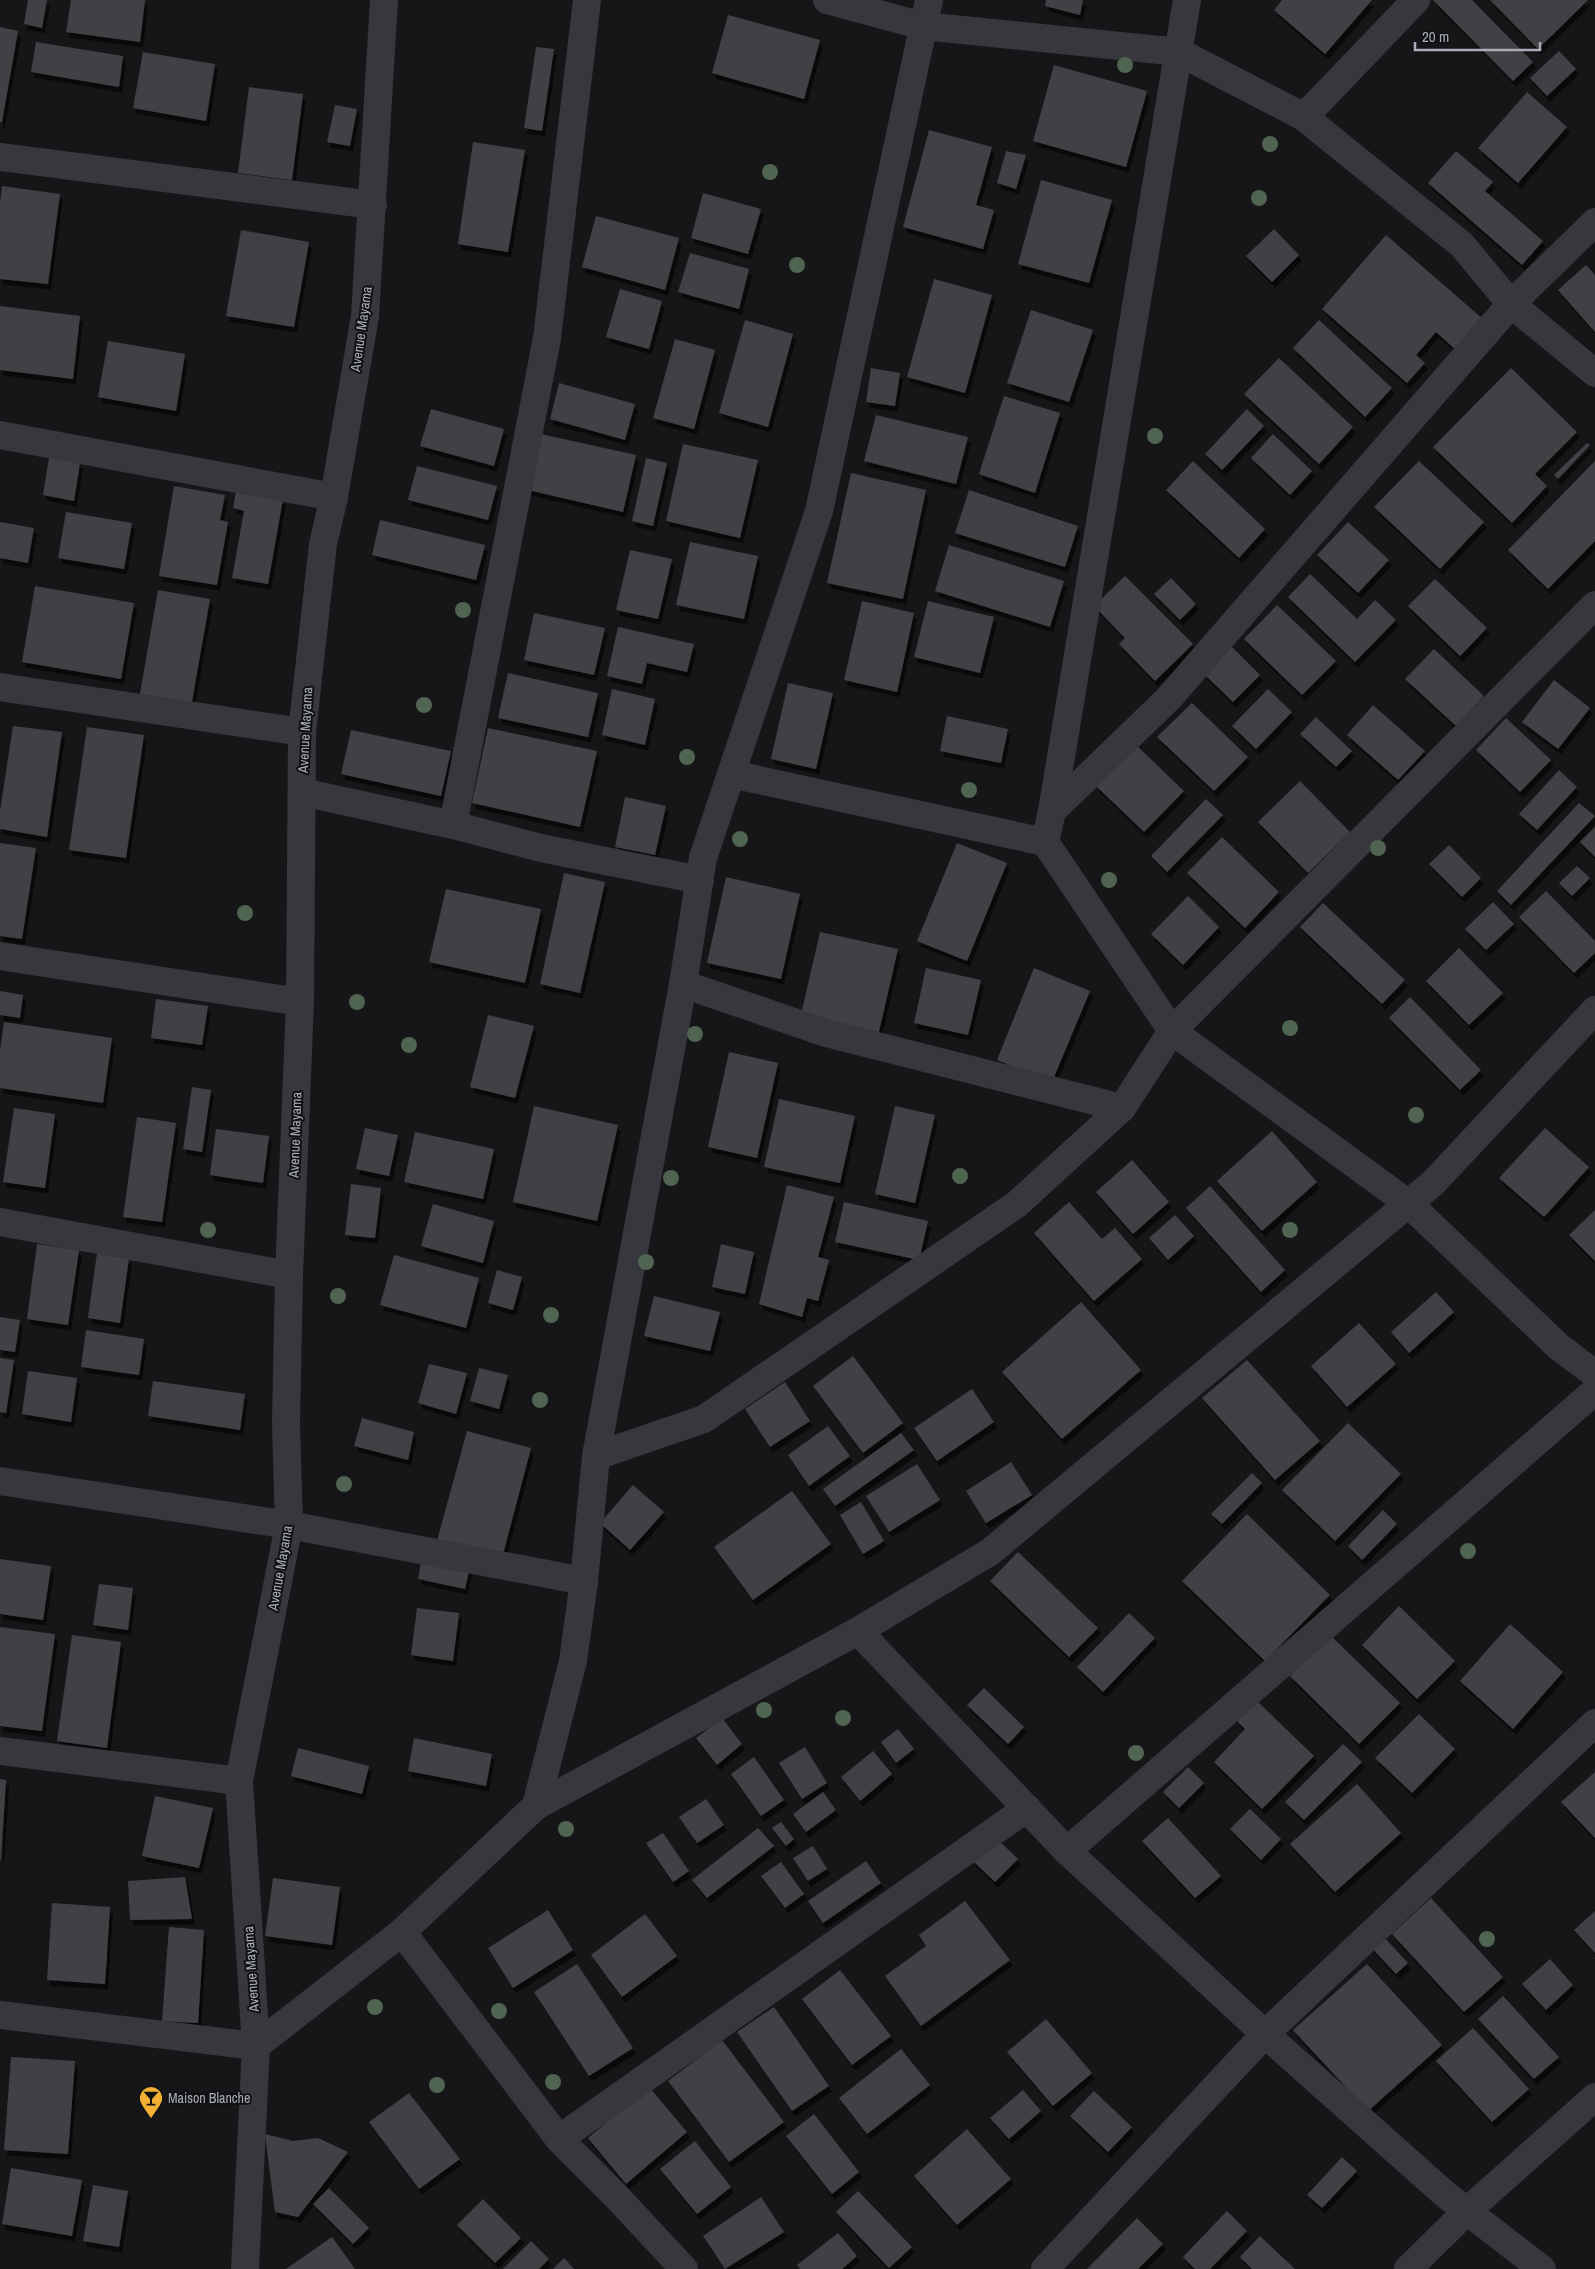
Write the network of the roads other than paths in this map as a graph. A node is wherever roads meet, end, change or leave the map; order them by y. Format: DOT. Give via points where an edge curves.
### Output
graph roads {
  1 [pos="384,0"];
  2 [pos="586,0"];
  3 [pos="827,0"];
  4 [pos="928,0"];
  5 [pos="1187,0"];
  6 [pos="1416,0"];
  7 [pos="923,26"];
  8 [pos="1179,52"];
  9 [pos="1304,117"];
  10 [pos="0,157"];
  11 [pos="373,205"];
  12 [pos="1595,222"];
  13 [pos="1510,304"];
  14 [pos="1595,373"];
  15 [pos="0,435"];
  16 [pos="334,497"];
  17 [pos="1595,605"];
  18 [pos="0,687"];
  19 [pos="302,732"];
  20 [pos="731,774"];
  21 [pos="302,792"];
  22 [pos="1052,811"];
  23 [pos="454,825"];
  24 [pos="1045,842"];
  25 [pos="700,880"];
  26 [pos="0,956"];
  27 [pos="683,984"];
  28 [pos="300,1002"];
  29 [pos="1595,1010"];
  30 [pos="1172,1032"];
  31 [pos="1122,1108"];
  32 [pos="1409,1204"];
  33 [pos="0,1222"];
  34 [pos="289,1275"];
  35 [pos="1595,1374"];
  36 [pos="1595,1391"];
  37 [pos="596,1456"];
  38 [pos="0,1481"];
  39 [pos="289,1525"];
  40 [pos="584,1581"];
  41 [pos="858,1631"];
  42 [pos="1595,1723"];
  43 [pos="0,1751"];
  44 [pos="239,1781"];
  45 [pos="536,1806"];
  46 [pos="1027,1808"];
  47 [pos="1067,1851"];
  48 [pos="402,1932"];
  49 [pos="0,2015"];
  50 [pos="1265,2034"];
  51 [pos="256,2046"];
  52 [pos="1595,2097"];
  53 [pos="559,2139"];
  54 [pos="1467,2211"];
  55 [pos="245,2269"];
  56 [pos="684,2269"];
  57 [pos="1045,2269"];
  58 [pos="1408,2269"];
  59 [pos="1542,2269"];
  1 -- 11 [label="street, Avenue Mayama"];
  2 -- 23 [label="street" via="547,338"];
  3 -- 7 [label="street"];
  4 -- 7 [label="street"];
  5 -- 8 [label="street"];
  6 -- 9 [label="street"];
  7 -- 8 [label="street"];
  7 -- 20 [label="street" via="819,510"];
  8 -- 9 [label="street"];
  8 -- 22 [label="street"];
  9 -- 13 [label="street" via="1462,245"];
  10 -- 11 [label="street"];
  11 -- 16 [label="street, Avenue Mayama" via="365,316"];
  12 -- 13 [label="street"];
  13 -- 14 [label="street"];
  13 -- 22 [label="street" via="1169,698"];
  15 -- 16 [label="street"];
  16 -- 19 [label="street, Avenue Mayama" via="323,544"];
  17 -- 30 [label="street"];
  18 -- 19 [label="street"];
  19 -- 21 [label="street, Avenue Mayama"];
  20 -- 24 [label="street"];
  20 -- 25 [label="street"];
  21 -- 23 [label="street"];
  21 -- 28 [label="street, Avenue Mayama"];
  22 -- 24 [label="street"];
  23 -- 25 [label="street" via="541,848"];
  24 -- 30 [label="street"];
  25 -- 27 [label="street"];
  26 -- 28 [label="street"];
  27 -- 31 [label="street" via="826,1033"];
  27 -- 37 [label="street"];
  28 -- 34 [label="street, Avenue Mayama"];
  29 -- 32 [label="street" via="1433,1183"];
  30 -- 31 [label="street"];
  30 -- 32 [label="street"];
  31 -- 37 [label="street" via="1017,1204 704,1419"];
  32 -- 35 [label="street" via="1559,1347"];
  32 -- 41 [label="street" via="990,1552"];
  33 -- 34 [label="street"];
  34 -- 39 [label="street, Avenue Mayama" via="286,1423"];
  36 -- 47 [label="street"];
  37 -- 40 [label="street"];
  38 -- 39 [label="street"];
  39 -- 40 [label="street"];
  39 -- 44 [label="street, Avenue Mayama"];
  40 -- 45 [label="street" via="573,1661"];
  41 -- 45 [label="street"];
  41 -- 46 [label="street"];
  42 -- 50 [label="street"];
  43 -- 44 [label="street"];
  44 -- 51 [label="street, Avenue Mayama"];
  45 -- 48 [label="street"];
  46 -- 47 [label="street"];
  46 -- 53 [label="street"];
  47 -- 50 [label="street"];
  48 -- 51 [label="street"];
  48 -- 53 [label="street"];
  49 -- 51 [label="street"];
  50 -- 54 [label="street"];
  50 -- 57 [label="street"];
  51 -- 55 [label="street, Avenue Mayama"];
  52 -- 54 [label="street"];
  53 -- 56 [label="street"];
  54 -- 58 [label="street"];
  54 -- 59 [label="street"];
}
